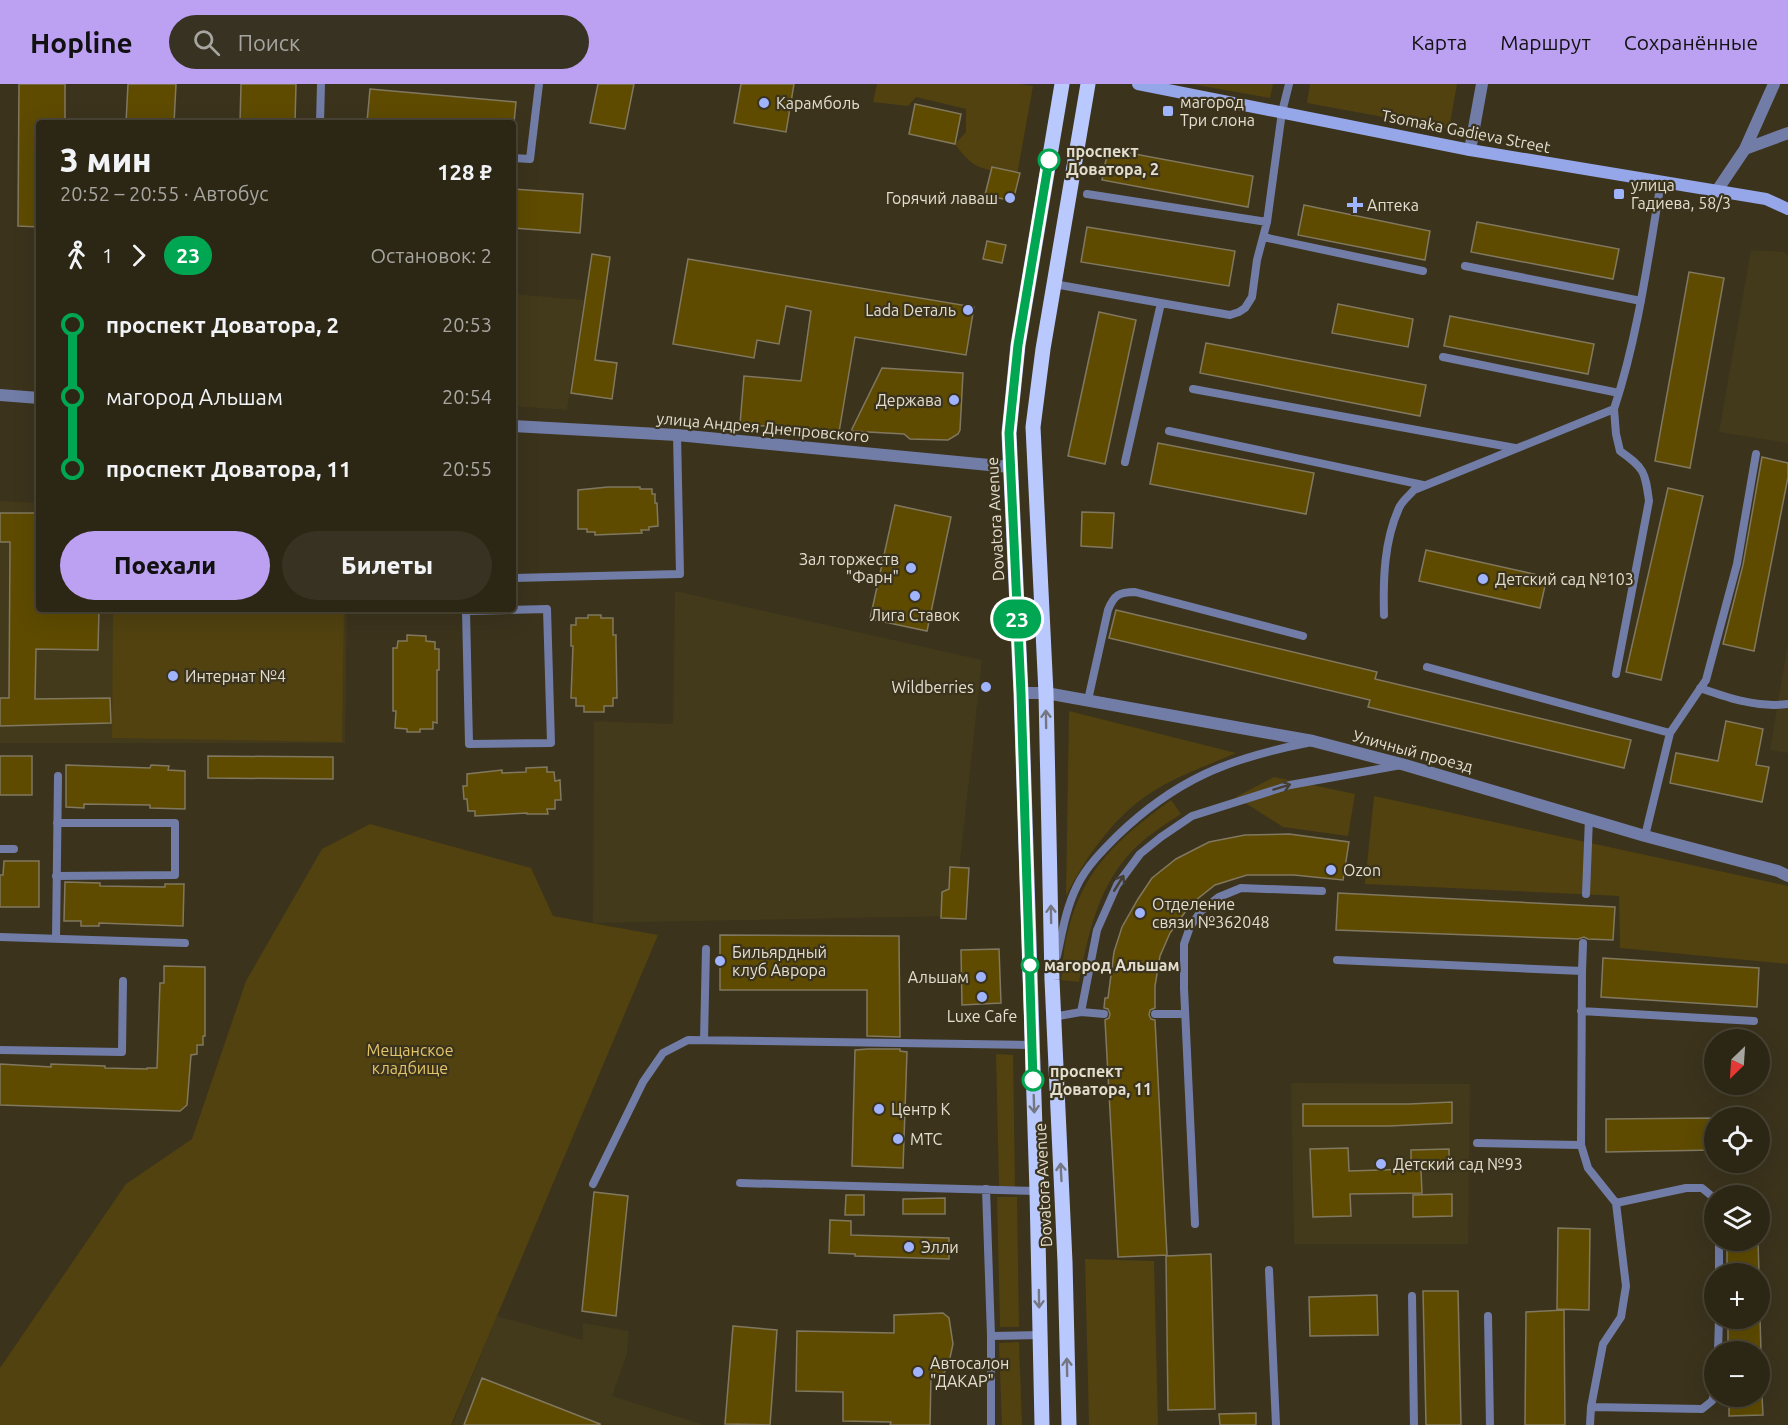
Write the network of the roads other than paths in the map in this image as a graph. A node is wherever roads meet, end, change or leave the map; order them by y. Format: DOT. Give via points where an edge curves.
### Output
graph roads {
  1 [pos="321,84"];
  2 [pos="539,84"];
  3 [pos="1062,84"];
  4 [pos="1088,84"];
  5 [pos="1138,84"];
  6 [pos="1289,84"];
  7 [pos="1482,84"];
  8 [pos="1774,84"];
  9 [pos="1282,112"];
  10 [pos="321,120"];
  11 [pos="1788,133"];
  12 [pos="1745,149"];
  13 [pos="1470,150"];
  14 [pos="516,158"];
  15 [pos="1661,182"];
  16 [pos="1716,192"];
  17 [pos="1087,194"];
  18 [pos="1788,209"];
  19 [pos="1267,222"];
  20 [pos="1263,237"];
  21 [pos="1465,266"];
  22 [pos="1423,271"];
  23 [pos="1054,284"];
  24 [pos="1641,301"];
  25 [pos="1161,303"];
  26 [pos="1443,357"];
  27 [pos="1193,389"];
  28 [pos="1619,393"];
  29 [pos="0,395"];
  30 [pos="36,398"];
  31 [pos="1614,409"];
  32 [pos="516,426"];
  33 [pos="1169,431"];
  34 [pos="677,435"];
  35 [pos="1516,448"];
  36 [pos="1756,454"];
  37 [pos="1125,462"];
  38 [pos="1010,467"];
  39 [pos="1423,485"];
  40 [pos="516,578"];
  41 [pos="516,609"];
  42 [pos="462,612"];
  43 [pos="1384,615"];
  44 [pos="1303,636"];
  45 [pos="1427,667"];
  46 [pos="1616,674"];
  47 [pos="1700,688"];
  48 [pos="1021,693"];
  49 [pos="1046,693"];
  50 [pos="1088,700"];
  51 [pos="1788,704"];
  52 [pos="1670,733"];
  53 [pos="1313,741"];
  54 [pos="1405,765"];
  55 [pos="58,776"];
  56 [pos="1588,819"];
  57 [pos="57,823"];
  58 [pos="1645,836"];
  59 [pos="0,849"];
  60 [pos="14,849"];
  61 [pos="56,876"];
  62 [pos="1788,876"];
  63 [pos="1322,891"];
  64 [pos="1586,894"];
  65 [pos="0,938"];
  66 [pos="56,939"];
  67 [pos="185,943"];
  68 [pos="1583,943"];
  69 [pos="706,949"];
  70 [pos="1337,960"];
  71 [pos="1582,971"];
  72 [pos="1052,980"];
  73 [pos="123,981"];
  74 [pos="1581,1011"];
  75 [pos="1081,1012"];
  76 [pos="1104,1014"];
  77 [pos="1155,1014"];
  78 [pos="1185,1014"];
  79 [pos="1053,1017"];
  80 [pos="1754,1021"];
  81 [pos="704,1040"];
  82 [pos="1032,1045"];
  83 [pos="0,1050"];
  84 [pos="1477,1143"];
  85 [pos="1581,1145"];
  86 [pos="740,1183"];
  87 [pos="593,1184"];
  88 [pos="986,1189"];
  89 [pos="1704,1190"];
  90 [pos="1037,1191"];
  91 [pos="1616,1203"];
  92 [pos="1195,1224"];
  93 [pos="1269,1270"];
  94 [pos="1412,1296"];
  95 [pos="1488,1316"];
  96 [pos="1040,1335"];
  97 [pos="991,1336"];
  98 [pos="1591,1407"];
  99 [pos="1704,1407"];
  100 [pos="991,1425"];
  101 [pos="1042,1425"];
  102 [pos="1068,1425"];
  103 [pos="1275,1425"];
  104 [pos="1414,1425"];
  105 [pos="1490,1425"];
  106 [pos="1590,1425"];
  1 -- 10 [label="lane"];
  2 -- 14 [label="lane" via="530,159"];
  3 -- 38 [label="main road, Dovatora Avenue" via="1018,345 1009,433"];
  4 -- 23 [label="main road, Dovatora Avenue"];
  5 -- 9 [label="main road, Tsomaka Gadieva Street"];
  6 -- 9 [label="lane"];
  7 -- 13 [label="street"];
  8 -- 12 [label="street"];
  9 -- 13 [label="main road, Tsomaka Gadieva Street"];
  9 -- 19 [label="lane"];
  11 -- 12 [label="street"];
  12 -- 16 [label="street"];
  13 -- 15 [label="main road, Tsomaka Gadieva Street"];
  15 -- 16 [label="main road, Tsomaka Gadieva Street"];
  15 -- 24 [label="lane"];
  16 -- 18 [label="main road, Tsomaka Gadieva Street" via="1766,199"];
  17 -- 19 [label="lane"];
  19 -- 20 [label="lane"];
  20 -- 22 [label="lane"];
  20 -- 25 [label="lane" via="1252,297 1239,312 1230,315"];
  21 -- 24 [label="lane"];
  23 -- 25 [label="lane"];
  23 -- 49 [label="main road, Dovatora Avenue" via="1033,427"];
  24 -- 28 [label="lane"];
  25 -- 37 [label="lane"];
  26 -- 28 [label="lane"];
  27 -- 35 [label="lane"];
  28 -- 31 [label="lane"];
  29 -- 30 [label="street"];
  31 -- 35 [label="lane"];
  31 -- 46 [label="lane" via="1620,451 1646,475 1650,501"];
  32 -- 34 [label="street, улица Андрея Днепровского"];
  33 -- 39 [label="lane"];
  34 -- 38 [label="street, улица Андрея Днепровского"];
  34 -- 40 [label="lane" via="680,574"];
  35 -- 39 [label="lane"];
  36 -- 47 [label="lane" via="1737,564 1706,680"];
  38 -- 48 [label="main road, Dovatora Avenue"];
  39 -- 43 [label="lane" via="1400,506 1393,529 1383,576"];
  41 -- 42 [label="lane" via="547,609 552,743 469,744"];
  44 -- 50 [label="lane" via="1135,592 1121,592 1108,610"];
  45 -- 52 [label="lane"];
  47 -- 51 [label="lane" via="1766,706"];
  47 -- 52 [label="lane"];
  48 -- 49 [label="street, Уличный проезд"];
  48 -- 82 [label="main road, Dovatora Avenue"];
  49 -- 50 [label="street, Уличный проезд"];
  72 -- 49 [label="main road, Dovatora Avenue, one-way"];
  50 -- 53 [label="street, Уличный проезд"];
  52 -- 58 [label="lane"];
  53 -- 54 [label="street, Уличный проезд"];
  53 -- 72 [label="lane" via="1263,751 1228,764 1146,809 1106,847 1077,885"];
  54 -- 56 [label="street, Уличный проезд"];
  75 -- 54 [label="lane, one-way" via="1097,930 1117,885 1140,854 1161,837 1192,816 1290,785"];
  55 -- 57 [label="lane"];
  56 -- 58 [label="street, Уличный проезд"];
  56 -- 64 [label="lane"];
  57 -- 61 [label="lane"];
  57 -- 61 [label="lane" via="175,823 175,875"];
  58 -- 62 [label="street, Уличный проезд" via="1778,870"];
  59 -- 60 [label="lane"];
  61 -- 66 [label="lane"];
  63 -- 78 [label="lane" via="1241,888 1219,897 1201,911 1184,944"];
  65 -- 66 [label="lane"];
  66 -- 67 [label="lane"];
  68 -- 71 [label="lane"];
  69 -- 81 [label="lane"];
  70 -- 71 [label="lane"];
  71 -- 74 [label="lane"];
  72 -- 79 [label="main road, Dovatora Avenue"];
  73 -- 83 [label="lane" via="123,1052"];
  74 -- 80 [label="lane"];
  74 -- 85 [label="lane"];
  75 -- 76 [label="lane"];
  75 -- 79 [label="lane"];
  77 -- 78 [label="lane"];
  78 -- 92 [label="lane"];
  102 -- 79 [label="main road, Dovatora Avenue, one-way"];
  81 -- 82 [label="lane"];
  81 -- 87 [label="lane" via="688,1040 663,1053 643,1083"];
  82 -- 90 [label="main road, Dovatora Avenue, one-way"];
  84 -- 85 [label="lane"];
  85 -- 91 [label="lane" via="1588,1168"];
  86 -- 88 [label="lane"];
  88 -- 90 [label="lane"];
  88 -- 97 [label="lane"];
  89 -- 91 [label="lane" via="1686,1188"];
  90 -- 96 [label="main road, Dovatora Avenue, one-way"];
  91 -- 98 [label="lane" via="1626,1286 1621,1317 1603,1344"];
  93 -- 103 [label="lane"];
  94 -- 104 [label="lane"];
  95 -- 105 [label="lane"];
  96 -- 97 [label="lane"];
  96 -- 101 [label="main road, Dovatora Avenue"];
  97 -- 100 [label="lane"];
  98 -- 99 [label="lane"];
  98 -- 106 [label="lane"];
}
